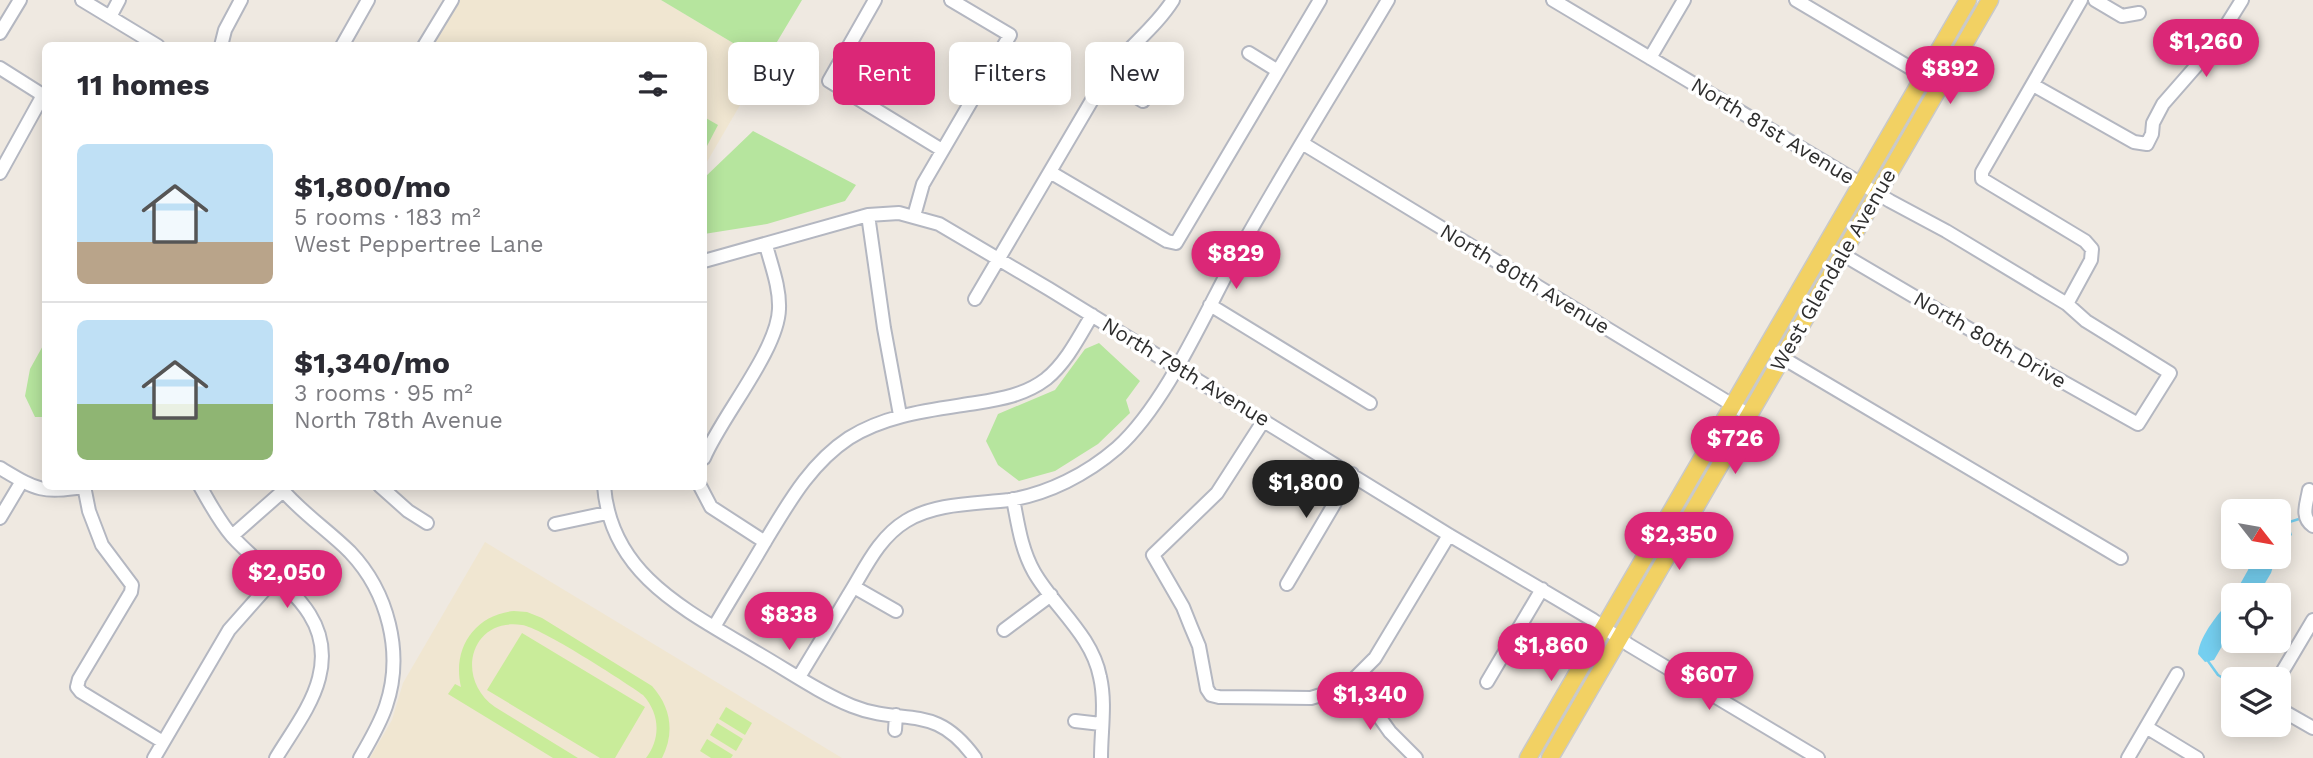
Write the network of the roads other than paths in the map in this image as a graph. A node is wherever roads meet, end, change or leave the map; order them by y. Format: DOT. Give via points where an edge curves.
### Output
graph roads {
  1 [pos="20,0"];
  2 [pos="82,0"];
  3 [pos="120,0"];
  4 [pos="241,0"];
  5 [pos="368,0"];
  6 [pos="452,0"];
  7 [pos="876,0"];
  8 [pos="951,0"];
  9 [pos="1173,0"];
  10 [pos="1320,0"];
  11 [pos="1388,0"];
  12 [pos="1553,0"];
  13 [pos="1684,0"];
  14 [pos="1796,0"];
  15 [pos="1967,0"];
  16 [pos="1990,0"];
  17 [pos="2081,0"];
  18 [pos="2095,0"];
  19 [pos="2242,0"];
  20 [pos="2139,13"];
  21 [pos="110,17"];
  22 [pos="4,18"];
  23 [pos="0,33"];
  24 [pos="151,42"];
  25 [pos="222,42"];
  26 [pos="344,42"];
  27 [pos="426,42"];
  28 [pos="1137,42"];
  29 [pos="1249,53"];
  30 [pos="1650,58"];
  31 [pos="0,68"];
  32 [pos="1278,71"];
  33 [pos="1924,76"];
  34 [pos="2033,85"];
  35 [pos="1089,105"];
  36 [pos="1302,143"];
  37 [pos="942,150"];
  38 [pos="1050,172"];
  39 [pos="0,173"];
  40 [pos="1861,184"];
  41 [pos="1878,194"];
  42 [pos="869,215"];
  43 [pos="914,215"];
  44 [pos="766,245"];
  45 [pos="1842,254"];
  46 [pos="999,258"];
  47 [pos="707,260"];
  48 [pos="975,299"];
  49 [pos="2067,304"];
  50 [pos="1210,305"];
  51 [pos="1092,315"];
  52 [pos="1766,348"];
  53 [pos="1783,357"];
  54 [pos="1176,367"];
  55 [pos="2170,373"];
  56 [pos="1370,403"];
  57 [pos="1733,405"];
  58 [pos="900,415"];
  59 [pos="1749,415"];
  60 [pos="1264,419"];
  61 [pos="707,453"];
  62 [pos="0,468"];
  63 [pos="1352,474"];
  64 [pos="22,481"];
  65 [pos="42,490"];
  66 [pos="85,490"];
  67 [pos="202,490"];
  68 [pos="280,490"];
  69 [pos="282,490"];
  70 [pos="384,490"];
  71 [pos="604,490"];
  72 [pos="702,490"];
  73 [pos="2309,490"];
  74 [pos="1013,499"];
  75 [pos="607,513"];
  76 [pos="0,518"];
  77 [pos="427,523"];
  78 [pos="555,524"];
  79 [pos="2313,526"];
  80 [pos="1450,535"];
  81 [pos="232,536"];
  82 [pos="765,542"];
  83 [pos="2121,558"];
  84 [pos="276,578"];
  85 [pos="1287,583"];
  86 [pos="854,587"];
  87 [pos="1542,589"];
  88 [pos="1051,595"];
  89 [pos="896,611"];
  90 [pos="2313,620"];
  91 [pos="714,627"];
  92 [pos="1605,627"];
  93 [pos="1004,630"];
  94 [pos="1621,637"];
  95 [pos="2285,667"];
  96 [pos="2177,674"];
  97 [pos="799,677"];
  98 [pos="1353,680"];
  99 [pos="1487,682"];
  100 [pos="896,715"];
  101 [pos="2291,716"];
  102 [pos="1075,721"];
  103 [pos="1101,724"];
  104 [pos="2146,727"];
  105 [pos="2313,729"];
  106 [pos="895,730"];
  107 [pos="163,742"];
  108 [pos="154,758"];
  109 [pos="276,758"];
  110 [pos="360,758"];
  111 [pos="975,758"];
  112 [pos="1101,758"];
  113 [pos="1416,758"];
  114 [pos="1528,758"];
  115 [pos="1550,758"];
  116 [pos="1818,758"];
  117 [pos="2128,758"];
  118 [pos="2197,758"];
  1 -- 22 [label="street"];
  2 -- 21 [label="street"];
  3 -- 21 [label="street"];
  4 -- 25 [label="street"];
  5 -- 26 [label="street"];
  6 -- 27 [label="street"];
  7 -- 37 [label="street" via="829,81"];
  8 -- 37 [label="street" via="1010,35"];
  9 -- 28 [label="street"];
  10 -- 32 [label="street"];
  11 -- 36 [label="street"];
  12 -- 30 [label="street, North 81st Avenue"];
  13 -- 30 [label="street"];
  14 -- 33 [label="street"];
  15 -- 33 [label="main road, West Glendale Avenue"];
  16 -- 41 [label="main road, West Glendale Avenue"];
  17 -- 34 [label="street"];
  18 -- 20 [label="street" via="2122,16"];
  19 -- 34 [label="street" via="2212,48 2163,104 2147,144 2134,142"];
  21 -- 24 [label="street"];
  22 -- 23 [label="street"];
  29 -- 32 [label="street"];
  30 -- 40 [label="street, North 81st Avenue"];
  31 -- 39 [label="street" via="42,97"];
  32 -- 38 [label="street" via="1176,243"];
  33 -- 40 [label="main road, West Glendale Avenue"];
  34 -- 49 [label="street" via="1982,179 2092,249 2091,260"];
  35 -- 38 [label="street"];
  36 -- 50 [label="street"];
  36 -- 57 [label="street, North 80th Avenue"];
  37 -- 43 [label="street" via="919,192"];
  38 -- 46 [label="street"];
  40 -- 41 [label="street, North 81st Avenue"];
  40 -- 52 [label="main road, West Glendale Avenue"];
  41 -- 45 [label="main road, West Glendale Avenue"];
  41 -- 49 [label="street, North 81st Avenue"];
  42 -- 43 [label="street, North 79th Avenue"];
  42 -- 44 [label="street, North 79th Avenue"];
  42 -- 58 [label="street"];
  43 -- 46 [label="street, North 79th Avenue"];
  44 -- 47 [label="street, North 79th Avenue"];
  44 -- 61 [label="street" via="778,290 778,321"];
  45 -- 53 [label="main road, West Glendale Avenue"];
  45 -- 55 [label="street, North 80th Drive" via="2138,424"];
  46 -- 48 [label="street"];
  46 -- 51 [label="street, North 79th Avenue"];
  49 -- 55 [label="street, North 81st Avenue" via="2086,321"];
  50 -- 54 [label="street"];
  50 -- 56 [label="street"];
  51 -- 54 [label="street, North 79th Avenue"];
  51 -- 58 [label="street" via="1061,363 1032,389"];
  52 -- 53 [label="street"];
  52 -- 57 [label="main road, West Glendale Avenue"];
  53 -- 59 [label="main road, West Glendale Avenue"];
  53 -- 83 [label="street"];
  54 -- 60 [label="street, North 79th Avenue"];
  54 -- 74 [label="street" via="1149,411 1100,462 1062,483"];
  57 -- 59 [label="street, North 80th Avenue"];
  57 -- 92 [label="main road, West Glendale Avenue"];
  58 -- 82 [label="street" via="860,432 830,453 802,483"];
  59 -- 94 [label="main road, West Glendale Avenue"];
  60 -- 63 [label="street, North 79th Avenue"];
  60 -- 98 [label="street" via="1217,494 1153,555 1199,646 1210,695 1311,698"];
  62 -- 64 [label="street"];
  63 -- 80 [label="street, North 79th Avenue"];
  63 -- 85 [label="street"];
  64 -- 65 [label="street"];
  64 -- 76 [label="street"];
  66 -- 107 [label="street" via="102,545 132,585 77,687"];
  67 -- 81 [label="street"];
  68 -- 81 [label="street"];
  69 -- 110 [label="street" via="363,567 386,610 393,651 391,688"];
  70 -- 77 [label="street"];
  71 -- 75 [label="street"];
  72 -- 82 [label="street" via="712,508"];
  73 -- 79 [label="street" via="2305,519"];
  74 -- 86 [label="street" via="940,508 905,521 878,545"];
  74 -- 88 [label="street" via="1022,547"];
  75 -- 78 [label="street"];
  75 -- 91 [label="street" via="618,541 642,575"];
  80 -- 87 [label="street, North 79th Avenue"];
  80 -- 98 [label="street" via="1375,658"];
  81 -- 84 [label="street"];
  82 -- 91 [label="street"];
  84 -- 107 [label="street" via="229,630"];
  84 -- 109 [label="street" via="308,609 322,657 313,694"];
  86 -- 89 [label="street"];
  86 -- 97 [label="street"];
  87 -- 92 [label="street, North 79th Avenue"];
  87 -- 99 [label="street"];
  88 -- 93 [label="street"];
  88 -- 103 [label="street" via="1096,663 1103,698"];
  90 -- 95 [label="street"];
  91 -- 97 [label="street"];
  92 -- 94 [label="street, North 79th Avenue"];
  92 -- 114 [label="main road, West Glendale Avenue"];
  94 -- 115 [label="main road, West Glendale Avenue"];
  94 -- 116 [label="street, North 79th Avenue"];
  96 -- 104 [label="street"];
  97 -- 100 [label="street" via="855,707"];
  98 -- 113 [label="street" via="1390,732"];
  100 -- 106 [label="street"];
  100 -- 111 [label="street" via="942,726"];
  101 -- 105 [label="street"];
  102 -- 103 [label="street"];
  103 -- 112 [label="street"];
  104 -- 117 [label="street"];
  104 -- 118 [label="street"];
  107 -- 108 [label="street"];
}
